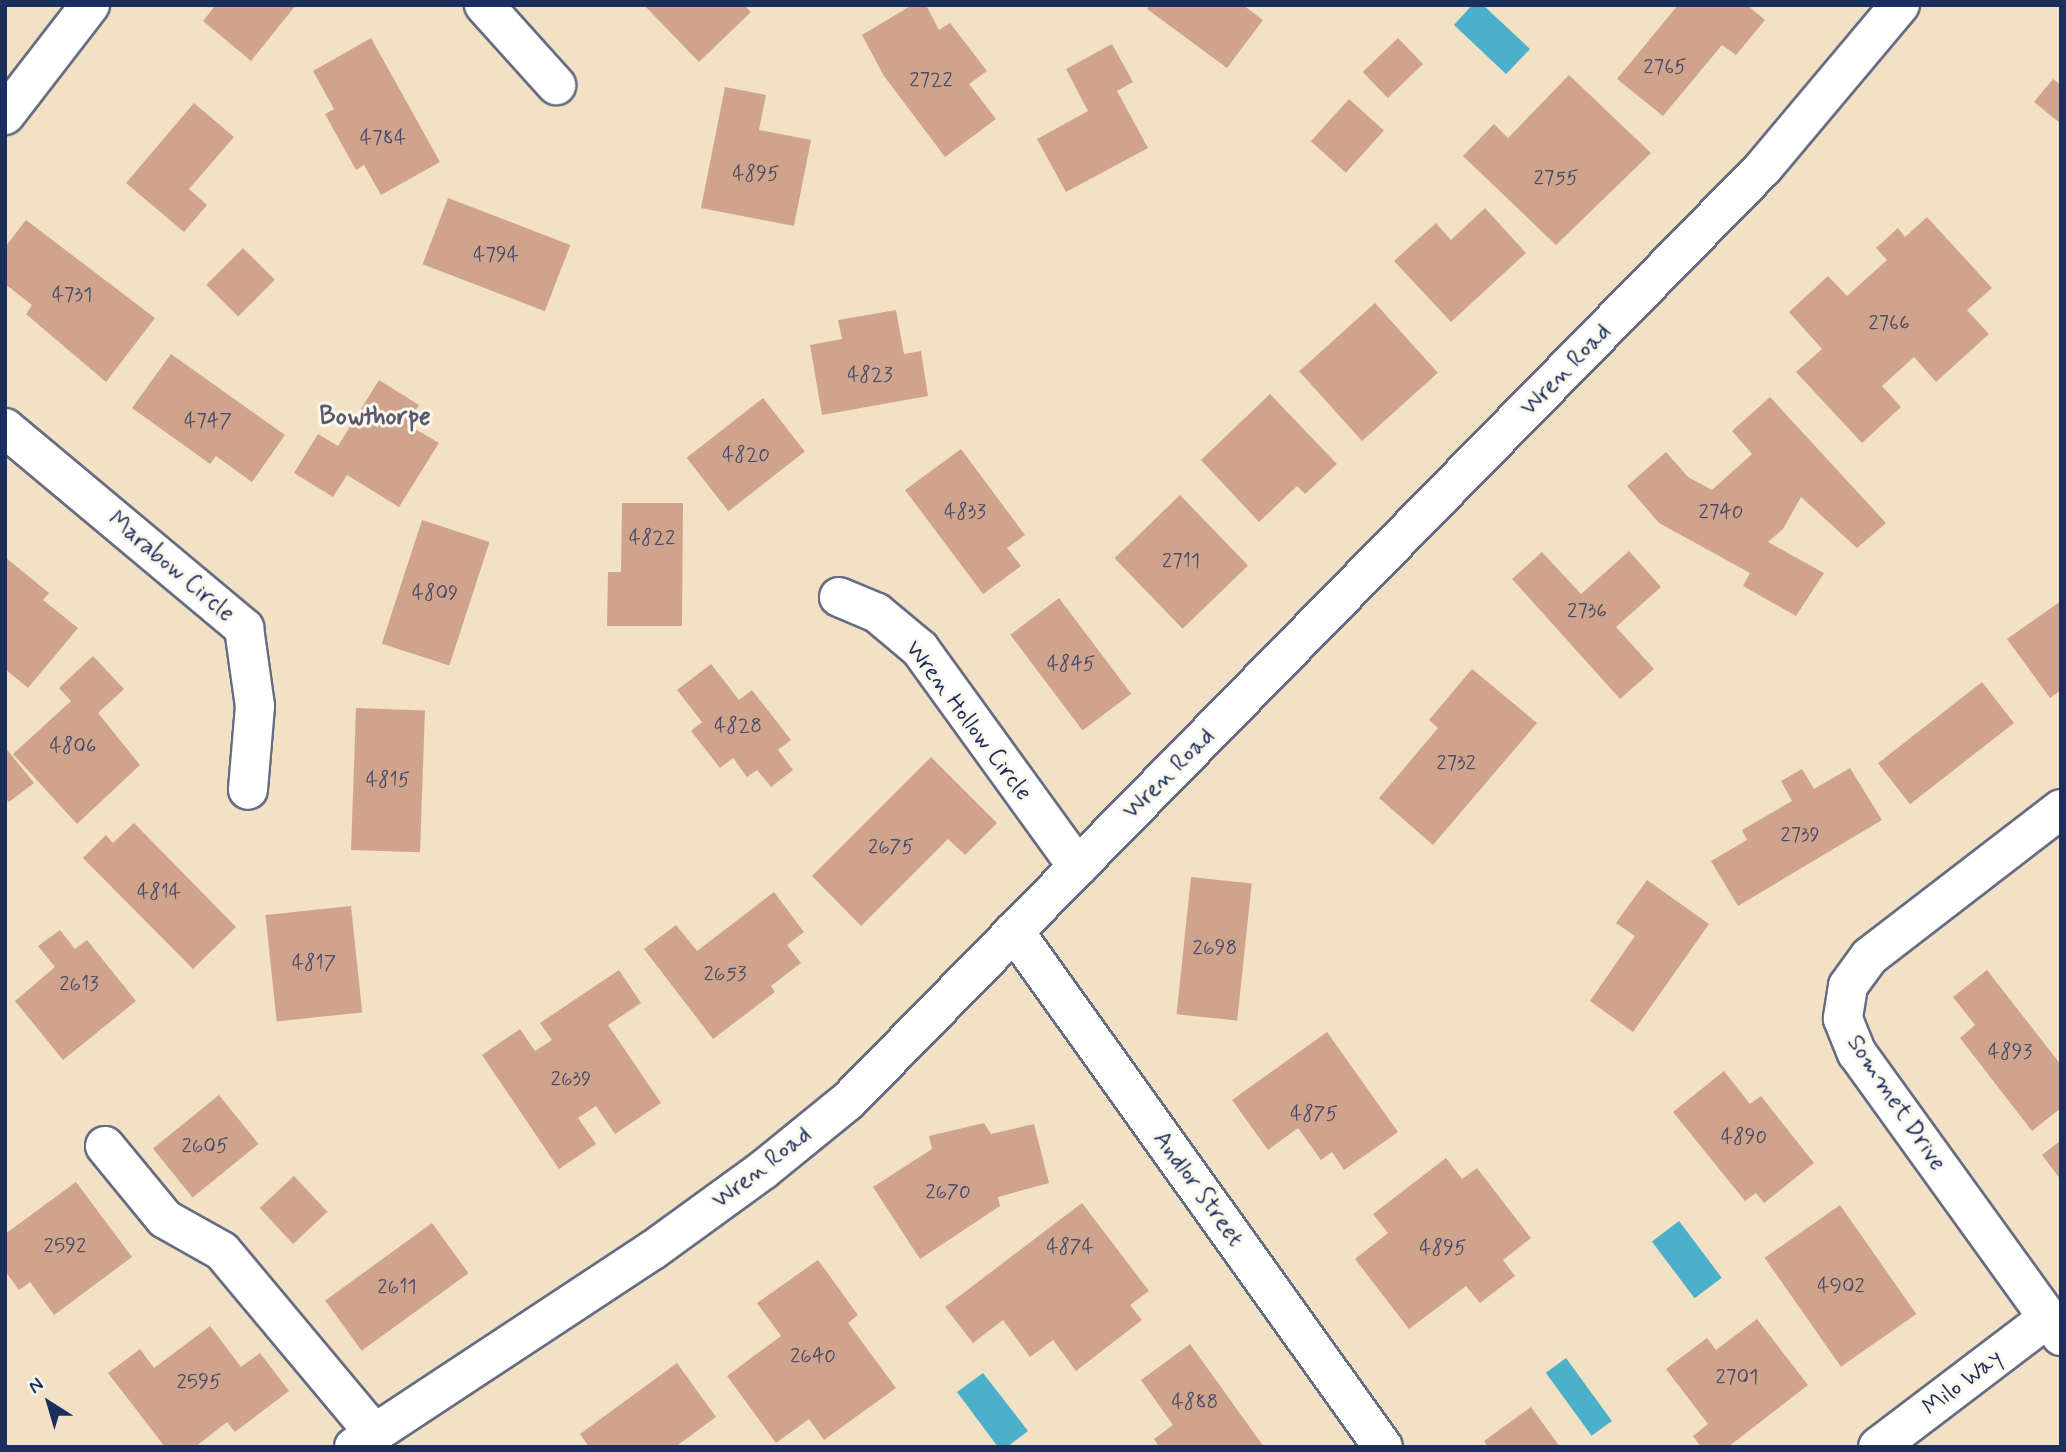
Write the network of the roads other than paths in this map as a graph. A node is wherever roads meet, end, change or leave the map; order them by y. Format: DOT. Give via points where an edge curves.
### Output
graph roads {
  1 [pos="90,5"];
  2 [pos="484,5"];
  3 [pos="1900,5"];
  4 [pos="556,85"];
  5 [pos="5,115"];
  6 [pos="5,428"];
  7 [pos="839,597"];
  8 [pos="248,790"];
  9 [pos="2061,809"];
  10 [pos="1078,867"];
  11 [pos="1014,931"];
  12 [pos="105,1146"];
  13 [pos="2054,1327"];
  14 [pos="364,1440"];
  15 [pos="1382,1447"];
  16 [pos="1878,1447"];
  1 -- 5 [label="street"];
  2 -- 4 [label="street"];
  3 -- 10 [label="street, Wren Road" via="1763,168"];
  6 -- 8 [label="street, Marabow Circle" via="244,628 255,706"];
  7 -- 10 [label="street, Wren Hollow Circle" via="877,613 920,649"];
  9 -- 13 [label="street, Sommet Drive" via="1869,957 1856,971 1843,1002 1843,1019 1857,1053"];
  10 -- 11 [label="street, Wren Road"];
  11 -- 14 [label="street, Wren Road" via="848,1101 763,1170 653,1250"];
  11 -- 15 [label="street, Andlor Street"];
  12 -- 14 [label="street" via="165,1219 222,1251"];
  13 -- 16 [label="street, Milo Way"];
}
